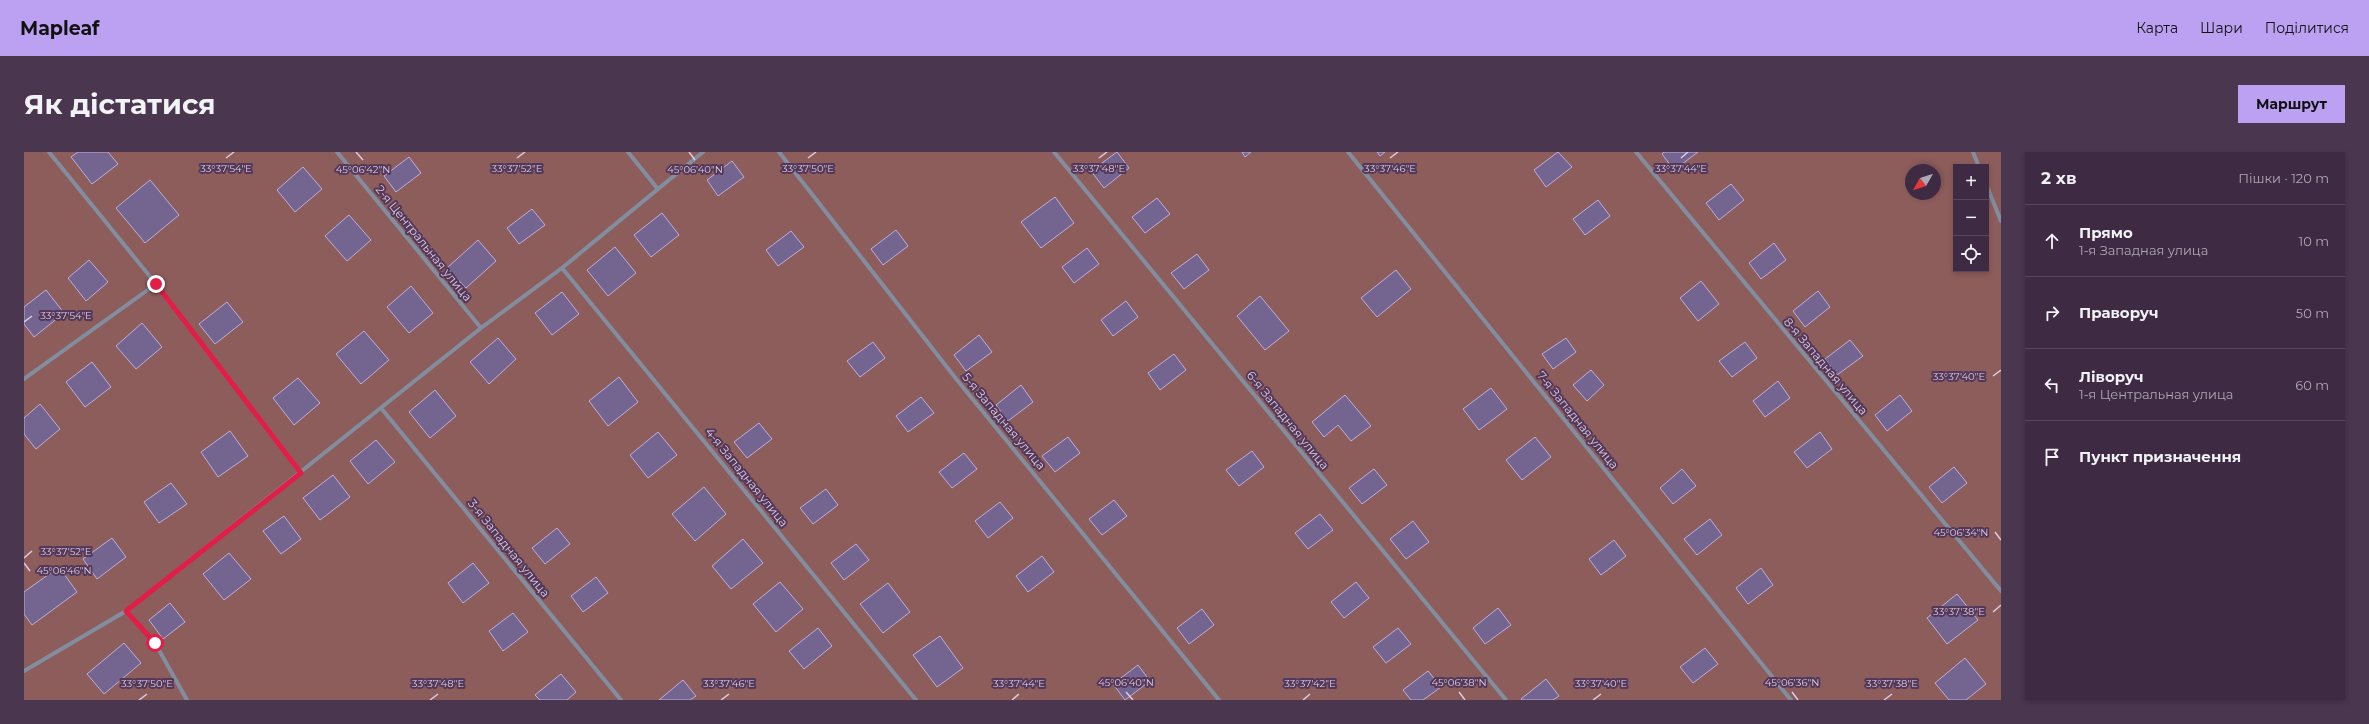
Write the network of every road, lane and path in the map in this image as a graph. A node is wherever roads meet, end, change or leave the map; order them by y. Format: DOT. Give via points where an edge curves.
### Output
graph roads {
  1 [pos="49,152"];
  2 [pos="337,152"];
  3 [pos="628,152"];
  4 [pos="702,152"];
  5 [pos="779,152"];
  6 [pos="1054,152"];
  7 [pos="1348,152"];
  8 [pos="1636,152"];
  9 [pos="1973,152"];
  10 [pos="1978,164"];
  11 [pos="657,188"];
  12 [pos="1989,191"];
  13 [pos="2001,221"];
  14 [pos="562,268"];
  15 [pos="156,284"];
  16 [pos="481,328"];
  17 [pos="24,379"];
  18 [pos="381,408"];
  19 [pos="301,473"];
  20 [pos="2001,591"];
  21 [pos="126,611"];
  22 [pos="24,671"];
  23 [pos="187,700"];
  24 [pos="621,700"];
  25 [pos="916,700"];
  26 [pos="1219,700"];
  27 [pos="1506,700"];
  28 [pos="1791,700"];
  1 -- 15 [label="street"];
  2 -- 16 [label="street, 2-я Центральная улица"];
  3 -- 11 [label="street"];
  4 -- 11 [label="street"];
  5 -- 26 [label="street, 5-я Западная улица" via="957,380"];
  6 -- 27 [label="street, 6-я Западная улица"];
  7 -- 28 [label="street, 7-я Западная улица"];
  8 -- 20 [label="street, 8-я Западная улица"];
  9 -- 10 [label="street"];
  11 -- 14 [label="street"];
  12 -- 13 [label="street"];
  14 -- 16 [label="street"];
  14 -- 25 [label="street, 4-я Западная улица"];
  15 -- 17 [label="street"];
  15 -- 19 [label="street"];
  16 -- 18 [label="street"];
  18 -- 19 [label="street"];
  18 -- 24 [label="street, 3-я Западная улица"];
  19 -- 21 [label="street"];
  21 -- 22 [label="street"];
  21 -- 23 [label="street" via="155,643"];
}
